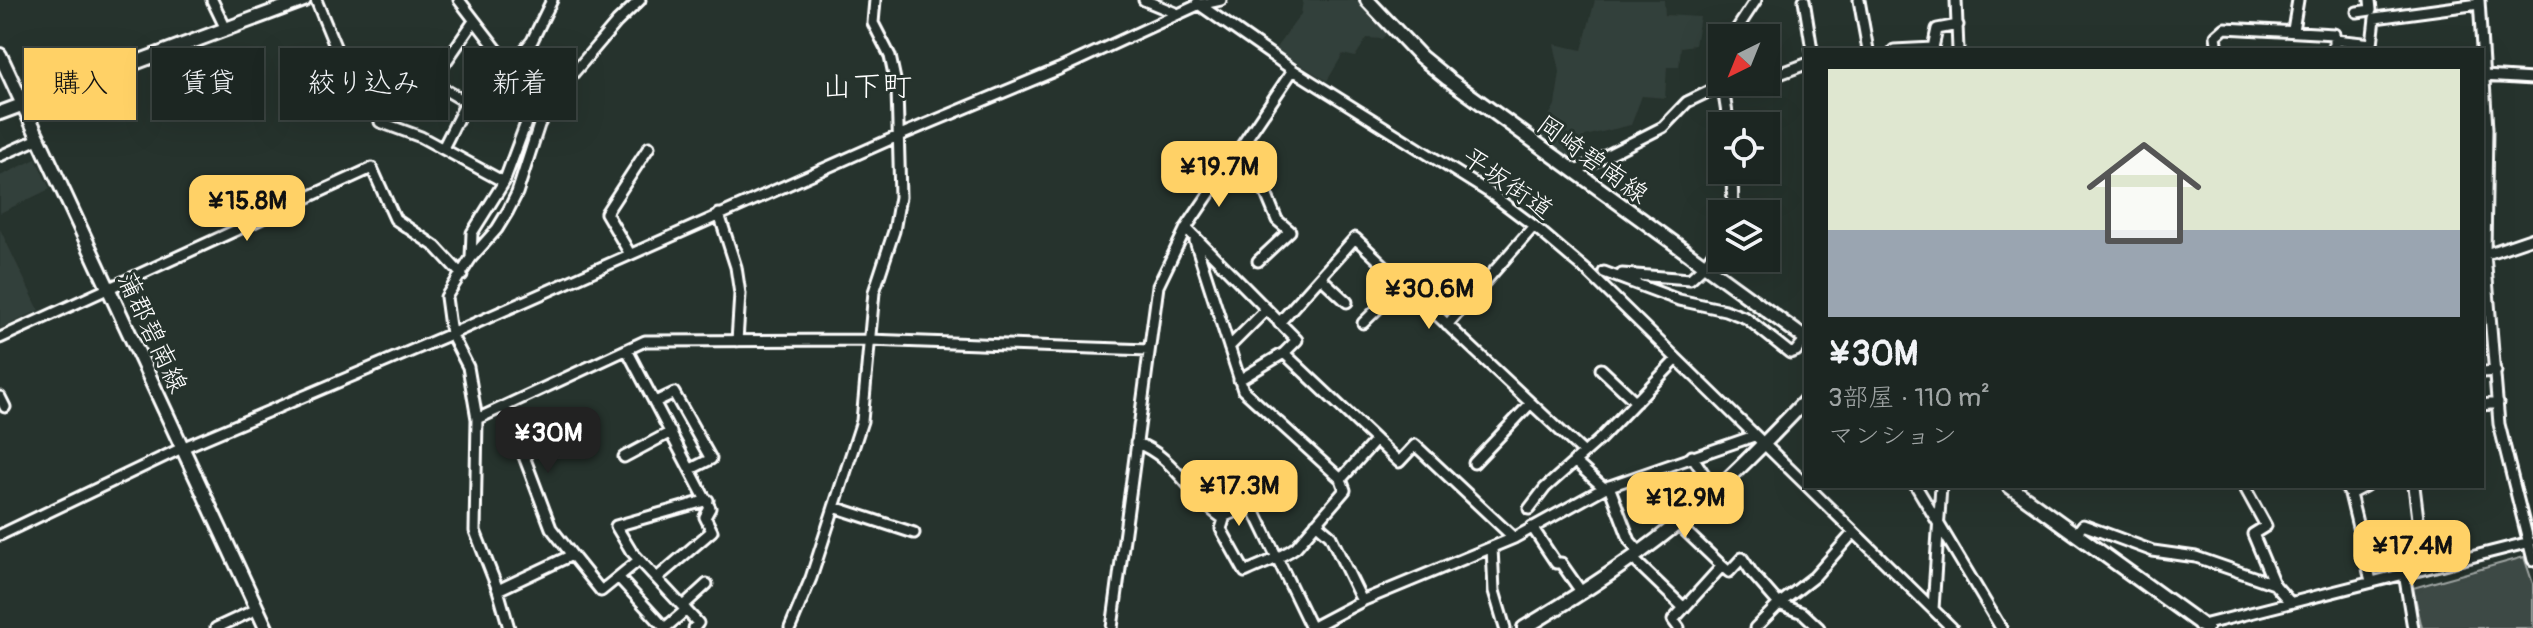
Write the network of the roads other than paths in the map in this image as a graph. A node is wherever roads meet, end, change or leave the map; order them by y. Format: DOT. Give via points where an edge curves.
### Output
graph roads {
  1 [pos="212,0"];
  2 [pos="304,0"];
  3 [pos="316,0"];
  4 [pos="459,0"];
  5 [pos="552,0"];
  6 [pos="640,0"];
  7 [pos="875,0"];
  8 [pos="1144,0"];
  9 [pos="1221,0"];
  10 [pos="1367,0"];
  11 [pos="1756,0"];
  12 [pos="1804,0"];
  13 [pos="1859,0"];
  14 [pos="1956,0"];
  15 [pos="2298,0"];
  16 [pos="2370,0"];
  17 [pos="1197,2"];
  18 [pos="2479,2"];
  19 [pos="281,4"];
  20 [pos="2357,12"];
  21 [pos="1178,14"];
  22 [pos="474,21"];
  23 [pos="1740,24"];
  24 [pos="1958,25"];
  25 [pos="226,29"];
  26 [pos="2293,30"];
  27 [pos="2335,45"];
  28 [pos="336,48"];
  29 [pos="495,48"];
  30 [pos="526,48"];
  31 [pos="1812,48"];
  32 [pos="1868,48"];
  33 [pos="1933,48"];
  34 [pos="1958,48"];
  35 [pos="2218,48"];
  36 [pos="2482,48"];
  37 [pos="0,55"];
  38 [pos="136,62"];
  39 [pos="1804,65"];
  40 [pos="1293,70"];
  41 [pos="1780,74"];
  42 [pos="2484,76"];
  43 [pos="2533,79"];
  44 [pos="1708,91"];
  45 [pos="464,101"];
  46 [pos="24,104"];
  47 [pos="464,106"];
  48 [pos="0,113"];
  49 [pos="32,120"];
  50 [pos="381,120"];
  51 [pos="527,120"];
  52 [pos="898,136"];
  53 [pos="40,138"];
  54 [pos="2484,142"];
  55 [pos="1245,143"];
  56 [pos="649,147"];
  57 [pos="443,148"];
  58 [pos="0,156"];
  59 [pos="1574,172"];
  60 [pos="504,182"];
  61 [pos="719,214"];
  62 [pos="1534,226"];
  63 [pos="1186,228"];
  64 [pos="2533,238"];
  65 [pos="1195,240"];
  66 [pos="630,254"];
  67 [pos="2484,255"];
  68 [pos="471,258"];
  69 [pos="1708,260"];
  70 [pos="1258,261"];
  71 [pos="1704,266"];
  72 [pos="1587,271"];
  73 [pos="1604,272"];
  74 [pos="462,275"];
  75 [pos="1320,277"];
  76 [pos="1403,284"];
  77 [pos="109,288"];
  78 [pos="1347,302"];
  79 [pos="1266,310"];
  80 [pos="1279,323"];
  81 [pos="1363,323"];
  82 [pos="1447,325"];
  83 [pos="451,334"];
  84 [pos="0,338"];
  85 [pos="1804,338"];
  86 [pos="869,340"];
  87 [pos="737,341"];
  88 [pos="1804,341"];
  89 [pos="1229,347"];
  90 [pos="627,350"];
  91 [pos="1149,350"];
  92 [pos="1284,353"];
  93 [pos="1676,360"];
  94 [pos="1601,369"];
  95 [pos="2496,371"];
  96 [pos="2484,372"];
  97 [pos="1239,380"];
  98 [pos="0,397"];
  99 [pos="655,402"];
  100 [pos="1636,402"];
  101 [pos="1804,403"];
  102 [pos="2498,403"];
  103 [pos="1530,404"];
  104 [pos="2484,405"];
  105 [pos="505,406"];
  106 [pos="5,407"];
  107 [pos="477,419"];
  108 [pos="671,432"];
  109 [pos="1376,440"];
  110 [pos="1759,440"];
  111 [pos="1136,443"];
  112 [pos="182,448"];
  113 [pos="1584,453"];
  114 [pos="1692,456"];
  115 [pos="624,457"];
  116 [pos="1574,461"];
  117 [pos="1474,463"];
  118 [pos="691,469"];
  119 [pos="1341,479"];
  120 [pos="1804,484"];
  121 [pos="1606,487"];
  122 [pos="1717,488"];
  123 [pos="1808,488"];
  124 [pos="1917,488"];
  125 [pos="1941,488"];
  126 [pos="2012,488"];
  127 [pos="2245,488"];
  128 [pos="2414,488"];
  129 [pos="2348,490"];
  130 [pos="708,500"];
  131 [pos="834,507"];
  132 [pos="1529,509"];
  133 [pos="1224,519"];
  134 [pos="1316,523"];
  135 [pos="1677,523"];
  136 [pos="1939,525"];
  137 [pos="1532,527"];
  138 [pos="1854,532"];
  139 [pos="914,533"];
  140 [pos="2076,534"];
  141 [pos="0,535"];
  142 [pos="1514,538"];
  143 [pos="2530,542"];
  144 [pos="1492,547"];
  145 [pos="572,555"];
  146 [pos="1636,555"];
  147 [pos="1276,558"];
  148 [pos="639,560"];
  149 [pos="2533,560"];
  150 [pos="1722,566"];
  151 [pos="2424,568"];
  152 [pos="2404,573"];
  153 [pos="618,577"];
  154 [pos="657,578"];
  155 [pos="2371,581"];
  156 [pos="707,584"];
  157 [pos="2274,584"];
  158 [pos="498,590"];
  159 [pos="1582,593"];
  160 [pos="1362,601"];
  161 [pos="2289,601"];
  162 [pos="1779,604"];
  163 [pos="684,608"];
  164 [pos="1684,608"];
  165 [pos="257,609"];
  166 [pos="1933,609"];
  167 [pos="796,617"];
  168 [pos="2201,627"];
  169 [pos="216,628"];
  170 [pos="266,628"];
  171 [pos="509,628"];
  172 [pos="665,628"];
  173 [pos="694,628"];
  174 [pos="790,628"];
  175 [pos="799,628"];
  176 [pos="1112,628"];
  177 [pos="1311,628"];
  178 [pos="1505,628"];
  179 [pos="1524,628"];
  180 [pos="1679,628"];
  181 [pos="1755,628"];
  182 [pos="1819,628"];
  183 [pos="1952,628"];
  184 [pos="2001,628"];
  185 [pos="2413,628"];
  1 -- 25 [label="street"];
  2 -- 19 [label="main road"];
  3 -- 28 [label="street"];
  4 -- 22 [label="street"];
  5 -- 30 [label="street"];
  6 -- 68 [label="street" via="554,96 508,211"];
  7 -- 52 [label="street" via="873,23 890,56 897,89"];
  8 -- 21 [label="street"];
  9 -- 17 [label="street"];
  10 -- 59 [label="main road, 岡崎碧南線" via="1421,57"];
  11 -- 23 [label="street"];
  12 -- 31 [label="street"];
  13 -- 32 [label="street"];
  14 -- 24 [label="street"];
  15 -- 26 [label="street"];
  16 -- 20 [label="street" via="2371,10"];
  17 -- 21 [label="street"];
  17 -- 40 [label="street, 平坂街道"];
  18 -- 27 [label="street" via="2375,18 2372,44"];
  18 -- 36 [label="street"];
  19 -- 25 [label="main road"];
  21 -- 52 [label="street"];
  22 -- 29 [label="street"];
  22 -- 45 [label="street" via="432,82"];
  24 -- 33 [label="street" via="1937,29"];
  24 -- 34 [label="street"];
  25 -- 38 [label="main road"];
  26 -- 27 [label="street" via="2334,34"];
  26 -- 35 [label="street" via="2225,28 2216,36"];
  37 -- 46 [label="main road, 蒲郡碧南線"];
  39 -- 41 [label="street"];
  40 -- 55 [label="street"];
  40 -- 62 [label="street, 平坂街道"];
  42 -- 43 [label="street"];
  42 -- 54 [label="street"];
  44 -- 59 [label="street" via="1687,102 1663,127"];
  46 -- 48 [label="main road"];
  47 -- 57 [label="street"];
  49 -- 53 [label="main road, 蒲郡碧南線"];
  50 -- 57 [label="street"];
  51 -- 60 [label="street"];
  52 -- 61 [label="street"];
  52 -- 86 [label="street" via="900,197 874,292"];
  53 -- 58 [label="street"];
  53 -- 77 [label="main road, 蒲郡碧南線"];
  54 -- 67 [label="street"];
  55 -- 63 [label="street"];
  55 -- 70 [label="street" via="1277,220 1290,231"];
  56 -- 66 [label="street" via="606,213"];
  57 -- 60 [label="street"];
  59 -- 71 [label="main road, 岡崎碧南線"];
  60 -- 68 [label="street" via="472,233"];
  61 -- 66 [label="street"];
  61 -- 87 [label="street" via="740,294"];
  62 -- 72 [label="street, 平坂街道"];
  62 -- 82 [label="street"];
  63 -- 65 [label="street"];
  63 -- 91 [label="street" via="1158,286"];
  64 -- 67 [label="street"];
  65 -- 79 [label="street"];
  65 -- 89 [label="street"];
  66 -- 83 [label="street"];
  67 -- 95 [label="street"];
  68 -- 74 [label="street"];
  69 -- 71 [label="street"];
  71 -- 73 [label="street" via="1690,279"];
  71 -- 85 [label="main road, 岡崎碧南線"];
  72 -- 73 [label="street"];
  72 -- 93 [label="street, 平坂街道"];
  73 -- 88 [label="street" via="1746,318 1793,354"];
  74 -- 77 [label="street" via="436,247 395,219 372,168"];
  74 -- 83 [label="street" via="446,297"];
  75 -- 76 [label="street" via="1355,238"];
  75 -- 78 [label="street"];
  75 -- 80 [label="street"];
  76 -- 81 [label="street"];
  76 -- 82 [label="street"];
  77 -- 84 [label="street"];
  77 -- 112 [label="main road, 蒲郡碧南線"];
  79 -- 80 [label="street"];
  79 -- 89 [label="street"];
  80 -- 92 [label="street" via="1297,340"];
  82 -- 103 [label="street"];
  83 -- 107 [label="street" via="468,367"];
  83 -- 112 [label="street"];
  86 -- 87 [label="street"];
  86 -- 91 [label="street"];
  86 -- 131 [label="street" via="862,421"];
  87 -- 90 [label="street" via="645,341"];
  89 -- 97 [label="street"];
  90 -- 99 [label="street"];
  90 -- 105 [label="street"];
  91 -- 111 [label="street"];
  92 -- 97 [label="street"];
  92 -- 109 [label="street"];
  93 -- 100 [label="street"];
  93 -- 110 [label="street, 平坂街道"];
  94 -- 100 [label="street"];
  95 -- 96 [label="street"];
  95 -- 102 [label="street"];
  97 -- 119 [label="street" via="1243,390"];
  98 -- 106 [label="street"];
  99 -- 108 [label="street"];
  99 -- 118 [label="street" via="674,393 711,459"];
  100 -- 113 [label="street"];
  101 -- 110 [label="main road"];
  102 -- 104 [label="street"];
  102 -- 143 [label="street" via="2503,447"];
  103 -- 113 [label="street"];
  103 -- 117 [label="street"];
  105 -- 107 [label="street"];
  105 -- 145 [label="street" via="551,528"];
  107 -- 158 [label="street" via="475,531"];
  108 -- 115 [label="street"];
  108 -- 118 [label="street"];
  109 -- 119 [label="street"];
  109 -- 142 [label="street" via="1399,462 1415,445"];
  110 -- 114 [label="street"];
  110 -- 120 [label="street"];
  110 -- 122 [label="main road"];
  111 -- 133 [label="street" via="1164,459"];
  111 -- 176 [label="street"];
  112 -- 141 [label="street"];
  112 -- 165 [label="main road, 蒲郡碧南線"];
  113 -- 116 [label="street"];
  114 -- 121 [label="street"];
  114 -- 122 [label="street"];
  116 -- 121 [label="street"];
  116 -- 132 [label="street"];
  118 -- 130 [label="street"];
  119 -- 134 [label="street" via="1345,490"];
  121 -- 137 [label="street"];
  121 -- 146 [label="street"];
  122 -- 135 [label="main road"];
  123 -- 138 [label="street"];
  124 -- 136 [label="street"];
  125 -- 136 [label="street"];
  126 -- 140 [label="main road"];
  127 -- 157 [label="street" via="2266,526 2253,534"];
  128 -- 151 [label="street"];
  129 -- 155 [label="street"];
  130 -- 148 [label="street" via="616,526"];
  130 -- 154 [label="street" via="705,517 712,531"];
  131 -- 139 [label="street"];
  131 -- 167 [label="street"];
  133 -- 147 [label="street" via="1250,507"];
  133 -- 147 [label="street" via="1221,529 1242,570"];
  134 -- 147 [label="street" via="1292,550"];
  134 -- 160 [label="street" via="1330,535"];
  135 -- 146 [label="main road"];
  135 -- 150 [label="street"];
  136 -- 166 [label="street"];
  136 -- 184 [label="street"];
  137 -- 142 [label="street"];
  137 -- 159 [label="street"];
  138 -- 162 [label="street" via="1814,577"];
  138 -- 166 [label="street"];
  140 -- 157 [label="street" via="2083,525 2153,551 2196,557"];
  140 -- 168 [label="main road"];
  142 -- 144 [label="street"];
  143 -- 149 [label="street"];
  143 -- 151 [label="street"];
  144 -- 160 [label="street"];
  144 -- 178 [label="street" via="1494,591"];
  145 -- 153 [label="street" via="601,591"];
  145 -- 158 [label="street"];
  146 -- 159 [label="main road"];
  146 -- 164 [label="street"];
  147 -- 177 [label="street"];
  148 -- 153 [label="street"];
  148 -- 154 [label="street"];
  150 -- 162 [label="street" via="1729,572 1742,558"];
  150 -- 164 [label="street"];
  151 -- 152 [label="street"];
  152 -- 155 [label="street"];
  152 -- 185 [label="street"];
  153 -- 172 [label="street"];
  154 -- 163 [label="street"];
  155 -- 161 [label="street"];
  156 -- 163 [label="street"];
  157 -- 161 [label="street"];
  158 -- 171 [label="street"];
  159 -- 179 [label="main road"];
  160 -- 177 [label="street"];
  161 -- 168 [label="street"];
  162 -- 181 [label="street"];
  162 -- 182 [label="street" via="1803,613"];
  163 -- 172 [label="street"];
  163 -- 173 [label="street" via="698,623"];
  164 -- 180 [label="street" via="1673,620"];
  165 -- 169 [label="street"];
  165 -- 170 [label="main road, 蒲郡碧南線"];
  166 -- 183 [label="street"];
  167 -- 174 [label="street"];
  167 -- 175 [label="street"];
}
